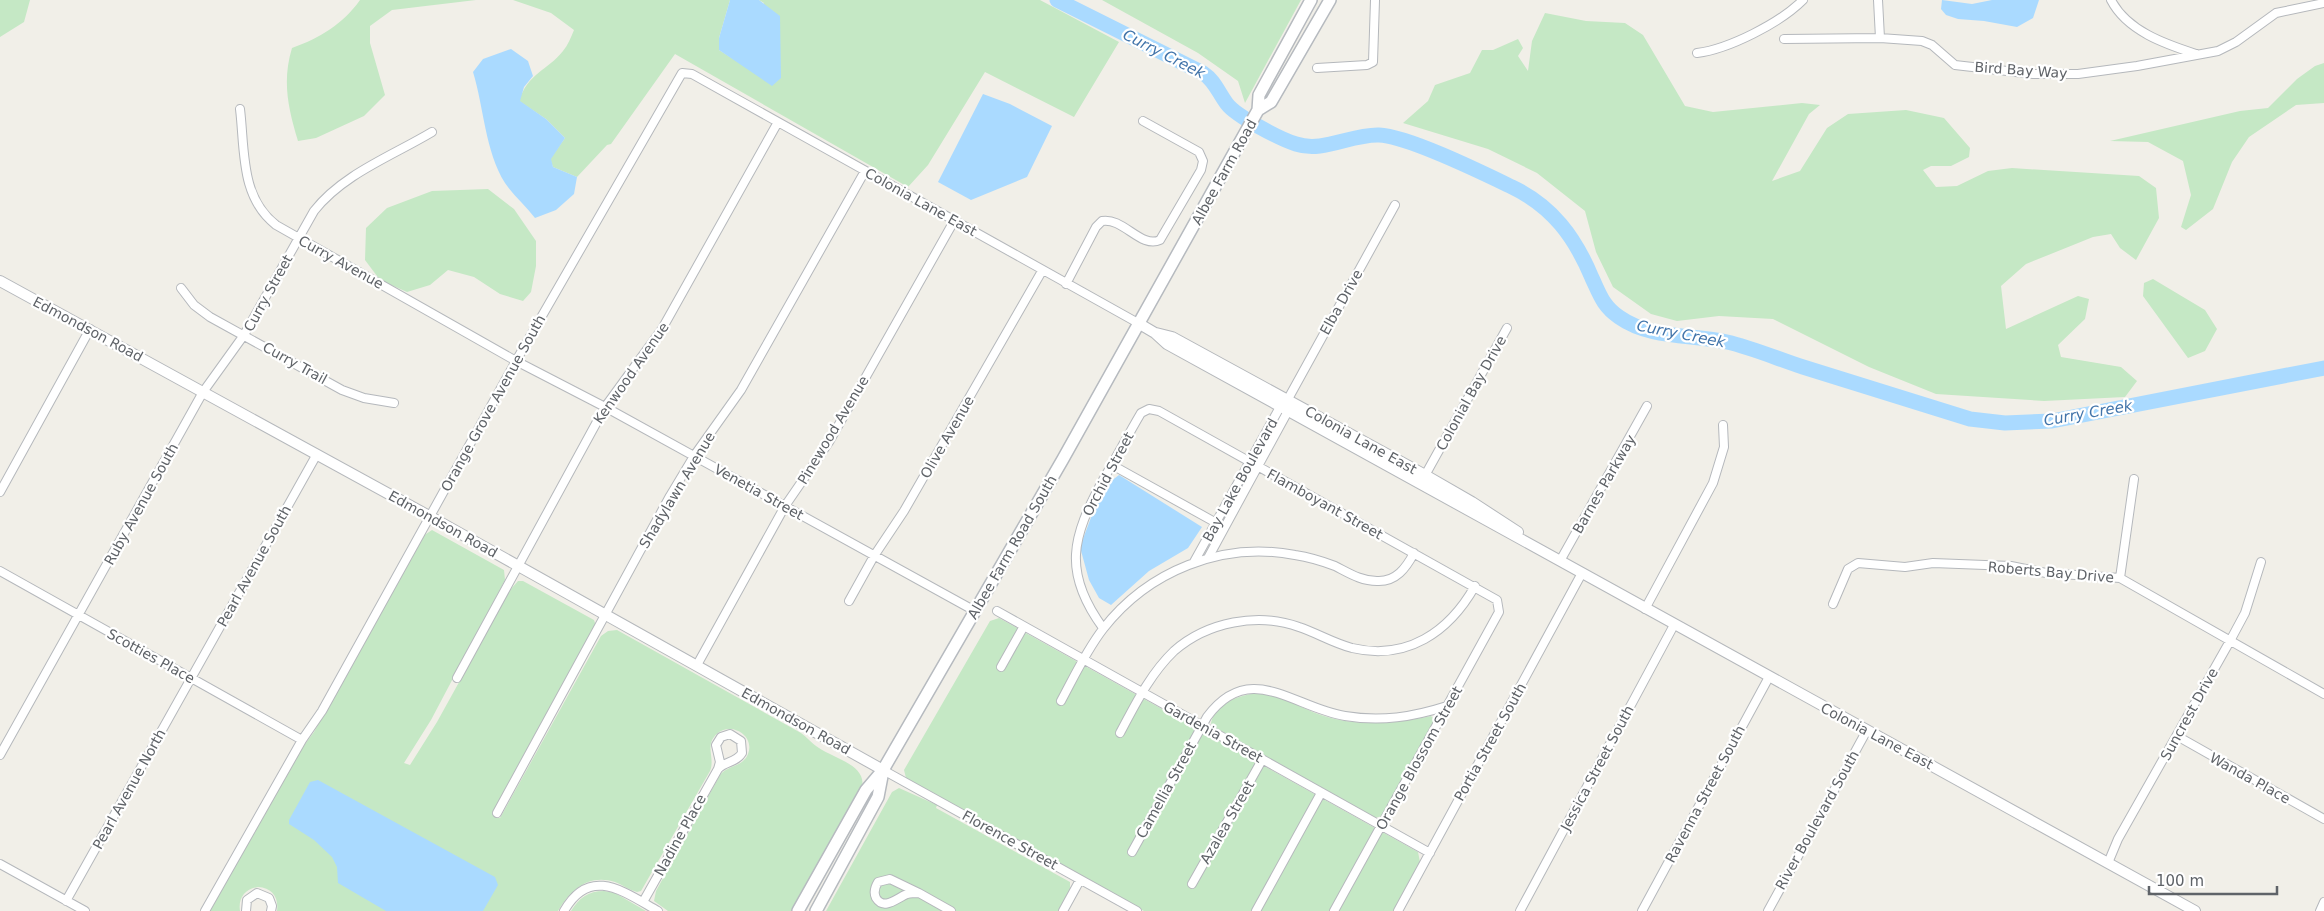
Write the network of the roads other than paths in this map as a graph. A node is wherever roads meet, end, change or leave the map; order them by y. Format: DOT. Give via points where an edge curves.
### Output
graph roads {
  1 [pos="1311,0"];
  2 [pos="1330,0"];
  3 [pos="1375,0"];
  4 [pos="1803,0"];
  5 [pos="1878,0"];
  6 [pos="2111,0"];
  7 [pos="2324,3"];
  8 [pos="1880,38"];
  9 [pos="1784,39"];
  10 [pos="1697,52"];
  11 [pos="2199,55"];
  12 [pos="1317,68"];
  13 [pos="688,72"];
  14 [pos="240,109"];
  15 [pos="1258,110"];
  16 [pos="1143,120"];
  17 [pos="778,122"];
  18 [pos="432,132"];
  19 [pos="865,171"];
  20 [pos="1395,205"];
  21 [pos="954,221"];
  22 [pos="299,238"];
  23 [pos="1042,271"];
  24 [pos="0,282"];
  25 [pos="1066,284"];
  26 [pos="181,288"];
  27 [pos="1138,323"];
  28 [pos="1507,328"];
  29 [pos="90,329"];
  30 [pos="1155,333"];
  31 [pos="244,335"];
  32 [pos="516,361"];
  33 [pos="204,392"];
  34 [pos="1288,399"];
  35 [pos="394,403"];
  36 [pos="1647,406"];
  37 [pos="605,407"];
  38 [pos="1149,409"];
  39 [pos="1284,409"];
  40 [pos="1723,425"];
  41 [pos="317,454"];
  42 [pos="694,456"];
  43 [pos="1250,462"];
  44 [pos="1112,465"];
  45 [pos="1257,466"];
  46 [pos="2134,479"];
  47 [pos="1422,480"];
  48 [pos="0,492"];
  49 [pos="785,506"];
  50 [pos="429,516"];
  51 [pos="1216,523"];
  52 [pos="1224,528"];
  53 [pos="1414,553"];
  54 [pos="874,556"];
  55 [pos="1208,558"];
  56 [pos="1560,561"];
  57 [pos="1194,562"];
  58 [pos="2261,562"];
  59 [pos="517,565"];
  60 [pos="0,571"];
  61 [pos="1582,573"];
  62 [pos="2120,578"];
  63 [pos="1475,586"];
  64 [pos="849,601"];
  65 [pos="1499,603"];
  66 [pos="1833,604"];
  67 [pos="1645,609"];
  68 [pos="975,611"];
  69 [pos="997,611"];
  70 [pos="606,615"];
  71 [pos="78,616"];
  72 [pos="1674,625"];
  73 [pos="1024,626"];
  74 [pos="1103,628"];
  75 [pos="2230,641"];
  76 [pos="1083,660"];
  77 [pos="697,665"];
  78 [pos="1001,667"];
  79 [pos="1769,677"];
  80 [pos="191,678"];
  81 [pos="457,678"];
  82 [pos="1142,692"];
  83 [pos="2324,694"];
  84 [pos="1061,701"];
  85 [pos="1447,706"];
  86 [pos="1202,726"];
  87 [pos="1867,730"];
  88 [pos="1120,733"];
  89 [pos="2177,736"];
  90 [pos="302,740"];
  91 [pos="0,755"];
  92 [pos="1262,760"];
  93 [pos="718,768"];
  94 [pos="883,770"];
  95 [pos="1321,793"];
  96 [pos="497,813"];
  97 [pos="2324,819"];
  98 [pos="1382,826"];
  99 [pos="1132,852"];
  100 [pos="1430,853"];
  101 [pos="2108,863"];
  102 [pos="0,864"];
  103 [pos="1080,880"];
  104 [pos="1192,884"];
  105 [pos="919,893"];
  106 [pos="66,901"];
  107 [pos="643,902"];
  108 [pos="2324,902"];
  109 [pos="85,911"];
  110 [pos="205,911"];
  111 [pos="246,911"];
  112 [pos="271,911"];
  113 [pos="564,911"];
  114 [pos="658,911"];
  115 [pos="798,911"];
  116 [pos="816,911"];
  117 [pos="951,911"];
  118 [pos="1063,911"];
  119 [pos="1137,911"];
  120 [pos="1256,911"];
  121 [pos="1334,911"];
  122 [pos="1398,911"];
  123 [pos="1520,911"];
  124 [pos="1642,911"];
  125 [pos="1768,911"];
  126 [pos="2195,911"];
  127 [pos="2320,911"];
  1 -- 15 [label="main road" via="1259,95"];
  2 -- 15 [label="main road, Albee Farm Road" via="1271,102"];
  3 -- 12 [label="street" via="1373,62"];
  4 -- 10 [label="street" via="1768,26 1714,49"];
  5 -- 8 [label="street"];
  6 -- 11 [label="street" via="2121,15 2142,30 2163,42"];
  7 -- 11 [label="street, Bird Bay Way" via="2276,13 2227,48"];
  8 -- 9 [label="street, Bird Bay Way"];
  8 -- 11 [label="street, Bird Bay Way" via="1925,42 1955,65 2042,74 2102,72"];
  13 -- 17 [label="street, Colonia Lane East"];
  13 -- 32 [label="street, Orange Grove Avenue South" via="680,74"];
  14 -- 22 [label="street, Curry Avenue" via="252,197 271,222"];
  15 -- 27 [label="main road, Albee Farm Road"];
  16 -- 25 [label="street" via="1199,152 1203,162 1201,170 1160,240 1149,241 1112,221 1102,221"];
  17 -- 19 [label="street, Colonia Lane East"];
  17 -- 37 [label="street, Kenwood Avenue" via="662,329"];
  18 -- 22 [label="street, Curry Street" via="335,189 314,211"];
  19 -- 21 [label="street, Colonia Lane East"];
  19 -- 42 [label="street, Shadylawn Avenue" via="750,375"];
  20 -- 34 [label="street, Elba Drive"];
  21 -- 23 [label="street, Colonia Lane East"];
  21 -- 49 [label="street, Pinewood Avenue" via="829,442"];
  22 -- 31 [label="street, Curry Street"];
  22 -- 32 [label="street, Curry Avenue"];
  23 -- 25 [label="street, Colonia Lane East"];
  23 -- 54 [label="street, Olive Avenue" via="904,511"];
  24 -- 29 [label="street, Edmondson Road"];
  25 -- 27 [label="street, Colonia Lane East"];
  26 -- 31 [label="street, Curry Trail" via="202,311"];
  27 -- 30 [label="street, Colonia Lane East"];
  27 -- 68 [label="main road, Albee Farm Road South"];
  28 -- 47 [label="street, Colonial Bay Drive"];
  29 -- 33 [label="street, Edmondson Road"];
  29 -- 48 [label="street"];
  30 -- 34 [label="street, Colonia Lane East" via="1172,337"];
  30 -- 39 [label="street, Colonia Lane East" via="1167,344"];
  31 -- 33 [label="street, Curry Street"];
  31 -- 35 [label="street, Curry Trail" via="342,390"];
  32 -- 37 [label="street, Venetia Street"];
  32 -- 50 [label="street, Orange Grove Avenue South"];
  33 -- 41 [label="street, Edmondson Road"];
  33 -- 71 [label="street, Ruby Avenue South"];
  34 -- 39 [label="street, Bay Lake Boulevard"];
  34 -- 47 [label="street, Colonia Lane East"];
  36 -- 56 [label="street, Barnes Parkway"];
  37 -- 42 [label="street, Venetia Street"];
  37 -- 59 [label="street, Kenwood Avenue"];
  38 -- 43 [label="street, Flamboyant Street" via="1159,411"];
  38 -- 44 [label="street, Orchid Street" via="1141,413"];
  39 -- 43 [label="street, Bay Lake Boulevard"];
  39 -- 45 [label="street"];
  39 -- 47 [label="street, Colonia Lane East"];
  40 -- 67 [label="street" via="1724,447 1713,483"];
  41 -- 50 [label="street, Edmondson Road"];
  41 -- 80 [label="street, Pearl Avenue South"];
  42 -- 49 [label="street, Venetia Street"];
  42 -- 70 [label="street, Shadylawn Avenue"];
  43 -- 45 [label="street, Flamboyant Street"];
  43 -- 51 [label="street, Bay Lake Boulevard"];
  44 -- 51 [label="street"];
  44 -- 74 [label="street, Orchid Street" via="1083,520 1076,552 1084,596"];
  45 -- 52 [label="street"];
  45 -- 53 [label="street, Flamboyant Street"];
  46 -- 62 [label="street"];
  47 -- 56 [label="street, Colonia Lane East" via="1472,502"];
  49 -- 54 [label="street, Venetia Street"];
  49 -- 77 [label="street, Pinewood Avenue"];
  50 -- 59 [label="street, Edmondson Road"];
  50 -- 90 [label="street, Orange Grove Avenue South" via="322,711"];
  51 -- 52 [label="street"];
  51 -- 57 [label="street, Bay Lake Boulevard"];
  52 -- 55 [label="street"];
  53 -- 55 [label="street" via="1398,575 1380,582 1361,579 1326,563 1293,555 1251,552"];
  53 -- 63 [label="street, Flamboyant Street"];
  54 -- 64 [label="street, Olive Avenue"];
  54 -- 68 [label="street, Venetia Street"];
  55 -- 57 [label="street"];
  56 -- 61 [label="street, Colonia Lane East"];
  57 -- 74 [label="street" via="1142,591"];
  58 -- 75 [label="street, Suncrest Drive" via="2245,613"];
  59 -- 70 [label="street, Edmondson Road"];
  59 -- 81 [label="street, Kenwood Avenue"];
  60 -- 71 [label="street, Scotties Place"];
  61 -- 67 [label="street, Colonia Lane East"];
  61 -- 100 [label="street, Portia Street South"];
  62 -- 66 [label="street, Roberts Bay Drive" via="2046,573 2011,566 1933,563 1905,567 1858,563 1848,569"];
  62 -- 75 [label="street, Roberts Bay Drive"];
  63 -- 65 [label="street, Flamboyant Street"];
  63 -- 82 [label="street" via="1462,608 1445,626 1419,642 1399,648 1354,648 1297,626 1270,620 1230,623 1194,637 1176,650"];
  65 -- 85 [label="street, Orange Blossom Street" via="1498,612"];
  67 -- 72 [label="street, Colonia Lane East"];
  68 -- 94 [label="main road, Albee Farm Road South"];
  69 -- 73 [label="street, Gardenia Street"];
  70 -- 77 [label="street, Edmondson Road"];
  70 -- 96 [label="street, Shadylawn Avenue"];
  71 -- 80 [label="street, Scotties Place"];
  71 -- 91 [label="street, Ruby Avenue South"];
  72 -- 79 [label="street, Colonia Lane East"];
  72 -- 123 [label="street, Jessica Street South"];
  73 -- 76 [label="street, Gardenia Street"];
  73 -- 78 [label="street"];
  74 -- 76 [label="street"];
  75 -- 83 [label="street, Roberts Bay Drive"];
  75 -- 89 [label="street, Suncrest Drive"];
  76 -- 82 [label="street, Gardenia Street"];
  76 -- 84 [label="street"];
  77 -- 94 [label="street, Edmondson Road"];
  79 -- 87 [label="street, Colonia Lane East"];
  79 -- 124 [label="street, Ravenna Street South"];
  80 -- 90 [label="street, Scotties Place"];
  80 -- 106 [label="street, Pearl Avenue North"];
  82 -- 86 [label="street, Gardenia Street"];
  82 -- 88 [label="street"];
  85 -- 86 [label="street, Camellia Street" via="1396,718 1359,718 1326,712 1272,690 1257,688 1225,698"];
  85 -- 98 [label="street, Orange Blossom Street"];
  86 -- 92 [label="street, Gardenia Street"];
  86 -- 99 [label="street, Camellia Street"];
  87 -- 101 [label="street, Colonia Lane East"];
  87 -- 125 [label="street, River Boulevard South"];
  89 -- 97 [label="street, Wanda Place"];
  89 -- 101 [label="street, Suncrest Drive" via="2118,839"];
  90 -- 110 [label="street, Orange Grove Avenue South"];
  92 -- 95 [label="street, Gardenia Street"];
  92 -- 104 [label="street, Azalea Street"];
  93 -- 93 [label="street" via="742,754 743,745 738,738 726,735 718,740"];
  93 -- 107 [label="street, Nadine Place"];
  94 -- 103 [label="street, Florence Street"];
  94 -- 115 [label="main road, Albee Farm Road South" via="866,790"];
  94 -- 116 [label="main road, Albee Farm Road South" via="878,797"];
  95 -- 98 [label="street, Gardenia Street"];
  95 -- 120 [label="street"];
  98 -- 100 [label="street, Gardenia Street"];
  98 -- 121 [label="street, Orange Blossom Street"];
  100 -- 122 [label="street, Portia Street South"];
  101 -- 126 [label="street, Colonia Lane East"];
  102 -- 106 [label="street"];
  103 -- 118 [label="street"];
  103 -- 119 [label="street, Florence Street"];
  105 -- 105 [label="street" via="890,879 882,880 874,890 879,902 888,906 905,895"];
  105 -- 117 [label="street"];
  106 -- 109 [label="street"];
  107 -- 113 [label="street" via="614,887 596,886 577,894"];
  107 -- 114 [label="street"];
  108 -- 127 [label="street"];
  111 -- 112 [label="street" via="247,900 257,893 269,898"];
}
